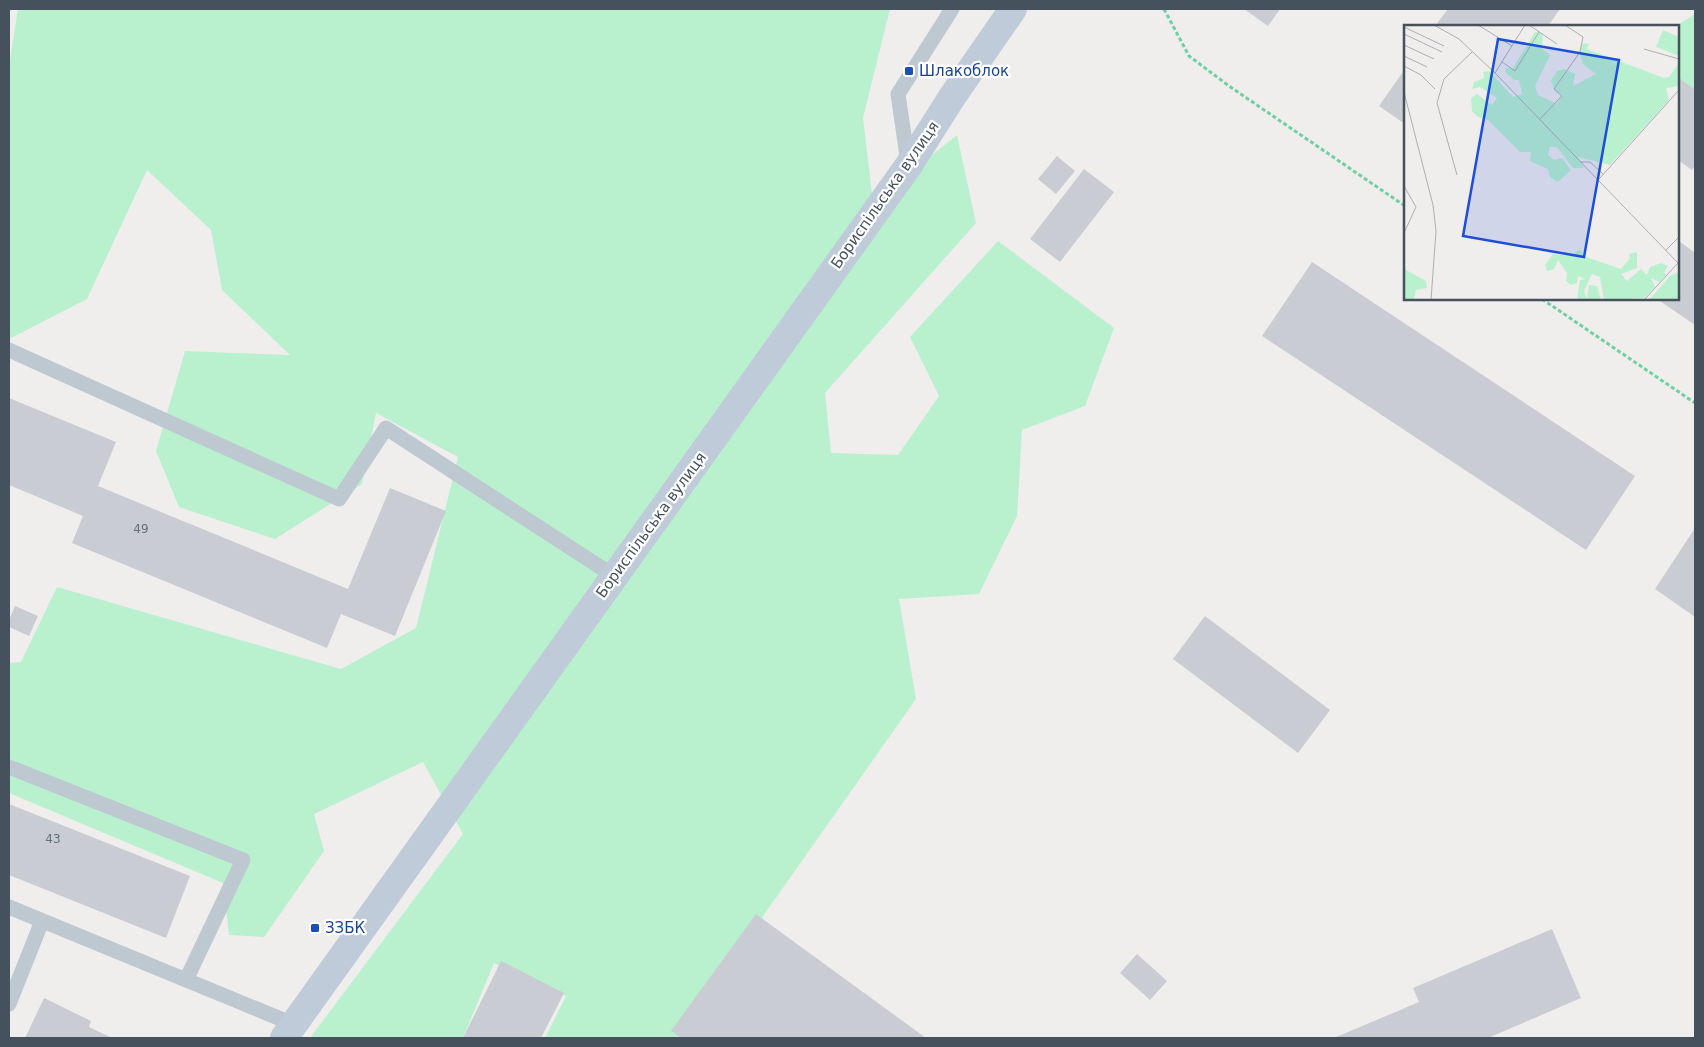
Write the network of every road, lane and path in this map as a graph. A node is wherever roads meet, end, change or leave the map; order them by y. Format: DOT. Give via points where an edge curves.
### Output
graph roads {
  1 [pos="952,9"];
  2 [pos="1014,9"];
  3 [pos="1164,9"];
  4 [pos="909,165"];
  5 [pos="1404,205"];
  6 [pos="1543,300"];
  7 [pos="9,350"];
  8 [pos="1695,403"];
  9 [pos="614,576"];
  10 [pos="9,768"];
  11 [pos="9,907"];
  12 [pos="42,921"];
  13 [pos="186,980"];
  14 [pos="9,1004"];
  15 [pos="288,1031"];
  1 -- 4 [label="lane" via="898,94"];
  2 -- 4 [label="main road, Бориспільська вулиця"];
  3 -- 5 [label="path" via="1189,56"];
  4 -- 9 [label="main road, Бориспільська вулиця"];
  6 -- 8 [label="path"];
  7 -- 9 [label="lane" via="339,499 386,428"];
  9 -- 15 [label="main road, Бориспільська вулиця"];
  10 -- 13 [label="lane" via="243,860"];
  11 -- 12 [label="lane"];
  12 -- 13 [label="lane"];
  12 -- 14 [label="lane"];
  13 -- 15 [label="lane"];
}
